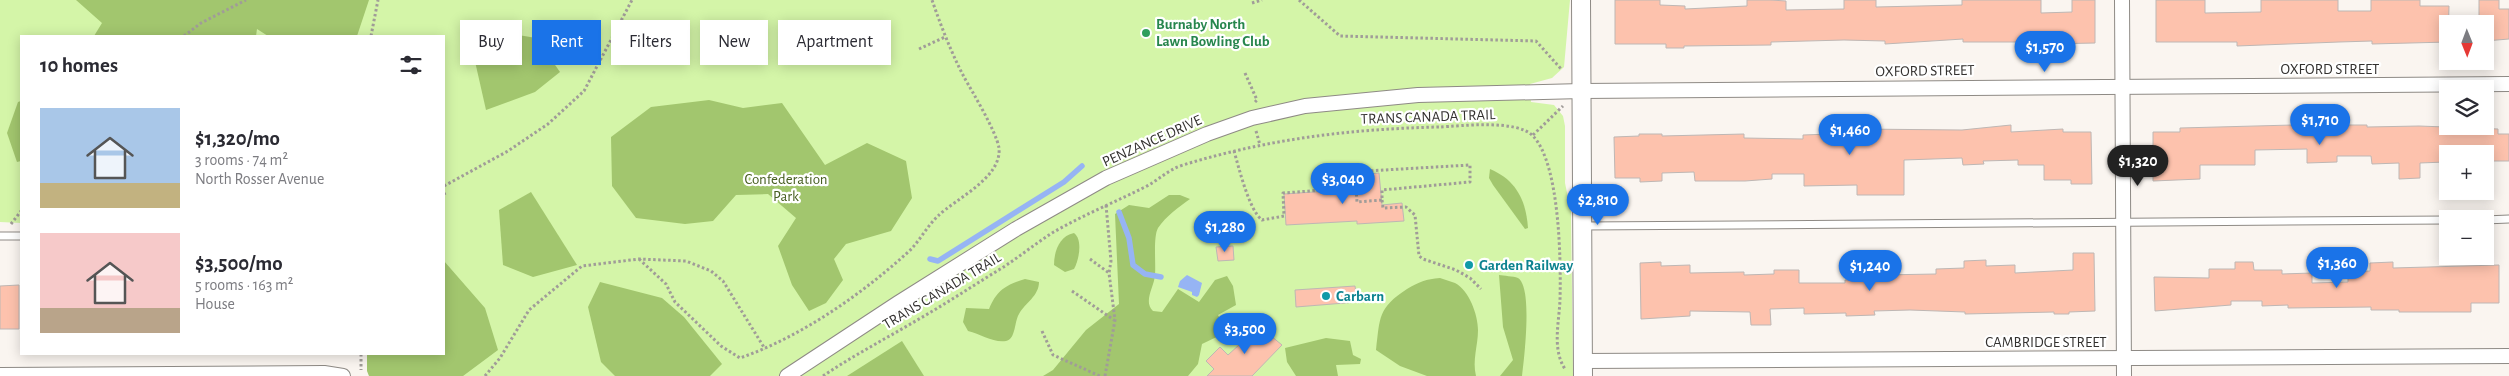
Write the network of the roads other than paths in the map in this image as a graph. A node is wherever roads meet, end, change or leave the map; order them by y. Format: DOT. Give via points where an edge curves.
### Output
graph roads {
  1 [pos="1581,0"];
  2 [pos="2122,0"];
  3 [pos="2509,84"];
  4 [pos="2124,87"];
  5 [pos="1582,91"];
  6 [pos="2439,220"];
  7 [pos="2494,220"];
  8 [pos="2509,220"];
  9 [pos="2123,222"];
  10 [pos="1582,226"];
  11 [pos="0,236"];
  12 [pos="20,236"];
  13 [pos="2509,356"];
  14 [pos="2123,358"];
  15 [pos="1583,369"];
  16 [pos="0,375"];
  17 [pos="343,376"];
  18 [pos="787,376"];
  19 [pos="2124,376"];
  1 -- 5 [label="street"];
  2 -- 4 [label="street"];
  3 -- 4 [label="street, OXFORD STREET"];
  4 -- 5 [label="street, OXFORD STREET"];
  4 -- 9 [label="street"];
  5 -- 10 [label="street"];
  5 -- 18 [label="street, PENZANCE DRIVE" via="1377,98 1304,106 1225,127 1126,168 1071,196"];
  6 -- 9 [label="lane"];
  7 -- 8 [label="lane"];
  9 -- 10 [label="lane"];
  9 -- 14 [label="street"];
  10 -- 15 [label="street"];
  11 -- 12 [label="lane"];
  13 -- 14 [label="street, CAMBRIDGE STREET"];
  14 -- 15 [label="street, CAMBRIDGE STREET"];
  14 -- 19 [label="street"];
  16 -- 17 [label="street" via="324,373"];
}
